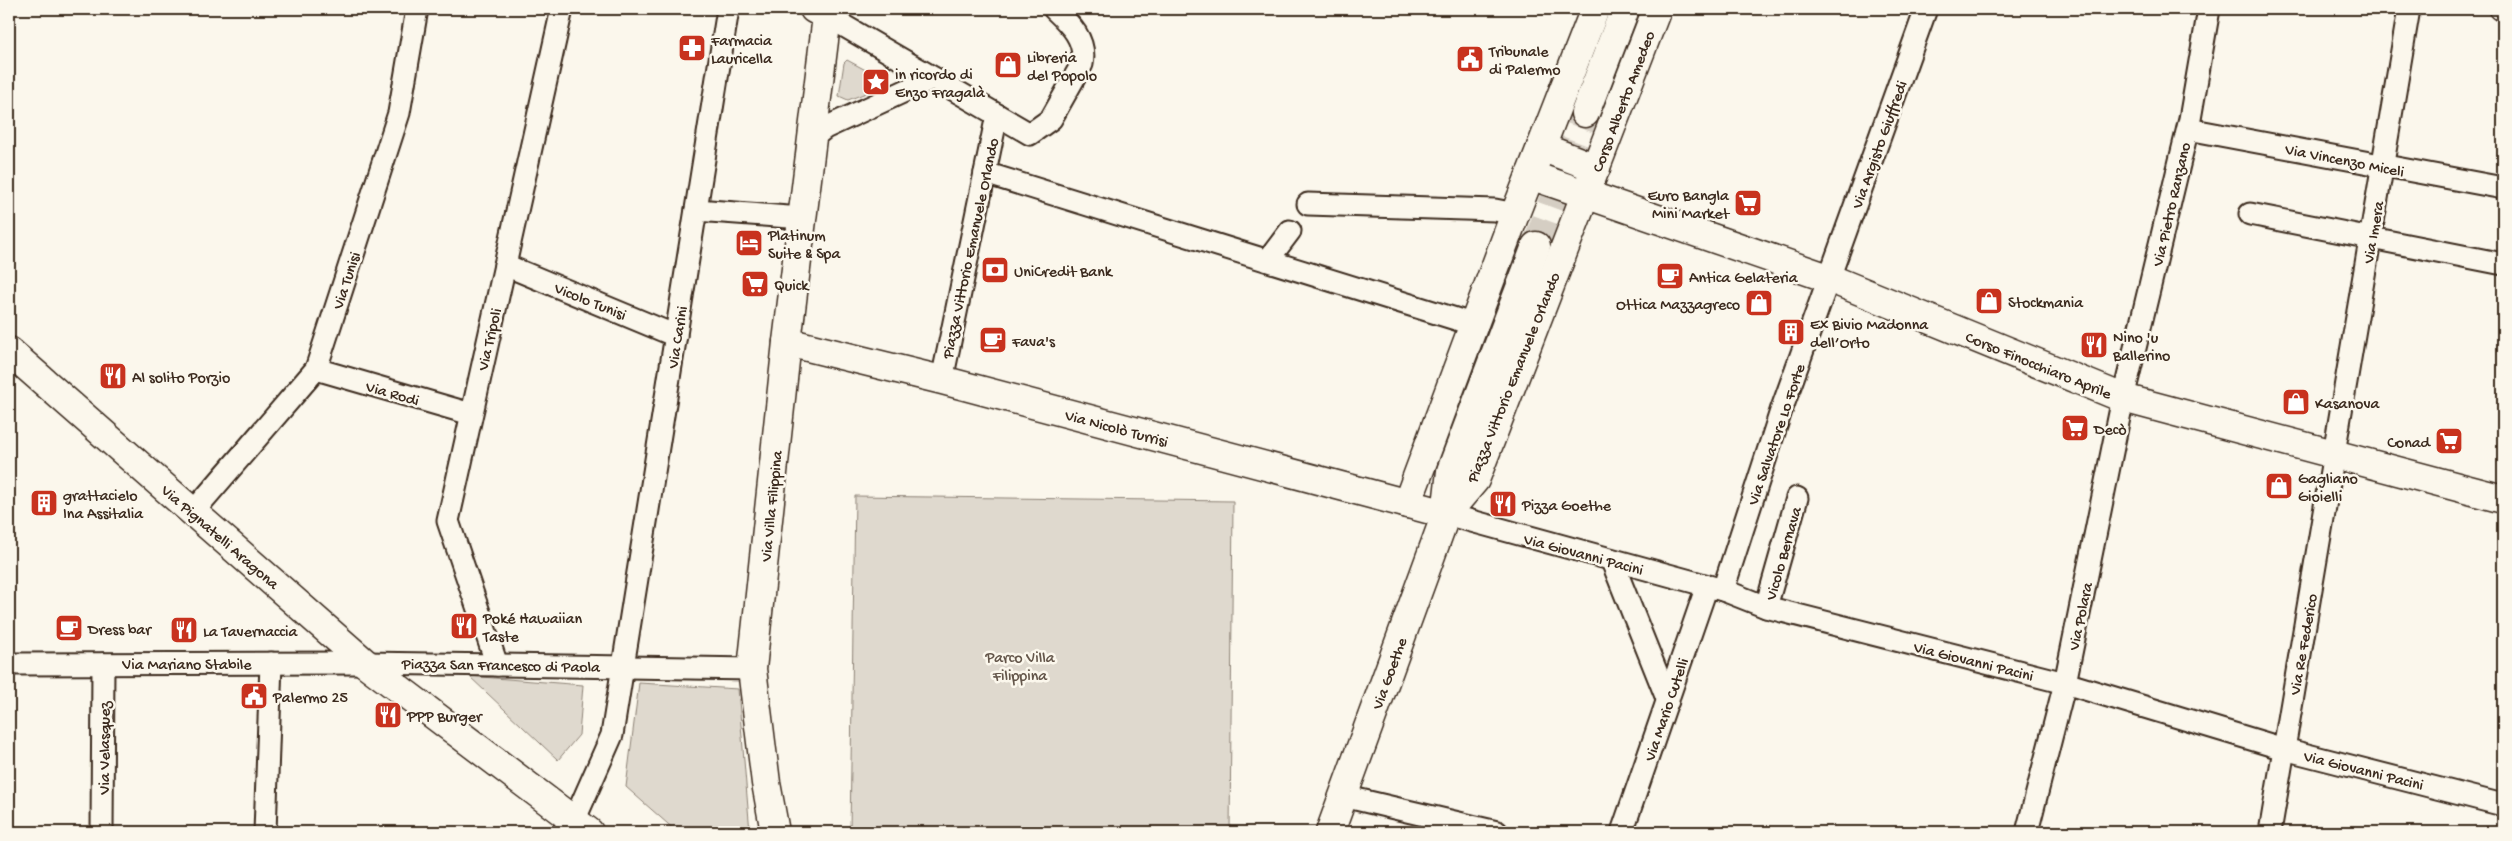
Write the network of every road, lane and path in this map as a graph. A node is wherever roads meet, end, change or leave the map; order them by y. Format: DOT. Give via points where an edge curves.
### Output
graph roads {
  1 [pos="416,9"];
  2 [pos="562,9"];
  3 [pos="728,9"];
  4 [pos="1054,9"];
  5 [pos="1595,9"];
  6 [pos="1626,9"];
  7 [pos="1656,9"];
  8 [pos="1926,9"];
  9 [pos="2209,9"];
  10 [pos="2409,9"];
  11 [pos="820,12"];
  12 [pos="934,78"];
  13 [pos="1585,114"];
  14 [pos="997,116"];
  15 [pos="2188,129"];
  16 [pos="811,139"];
  17 [pos="1541,147"];
  18 [pos="2383,166"];
  19 [pos="1596,168"];
  20 [pos="985,173"];
  21 [pos="1530,175"];
  22 [pos="2503,188"];
  23 [pos="1587,194"];
  24 [pos="1308,204"];
  25 [pos="696,210"];
  26 [pos="1515,214"];
  27 [pos="2250,214"];
  28 [pos="802,218"];
  29 [pos="1290,231"];
  30 [pos="2371,238"];
  31 [pos="1536,246"];
  32 [pos="1268,260"];
  33 [pos="2503,264"];
  34 [pos="505,265"];
  35 [pos="1830,279"];
  36 [pos="1475,325"];
  37 [pos="676,336"];
  38 [pos="787,342"];
  39 [pos="9,351"];
  40 [pos="316,369"];
  41 [pos="942,380"];
  42 [pos="2123,398"];
  43 [pos="471,414"];
  44 [pos="2334,455"];
  45 [pos="1797,498"];
  46 [pos="2503,498"];
  47 [pos="1407,504"];
  48 [pos="193,512"];
  49 [pos="1446,514"];
  50 [pos="1612,561"];
  51 [pos="1715,588"];
  52 [pos="1766,607"];
  53 [pos="365,662"];
  54 [pos="272,663"];
  55 [pos="9,664"];
  56 [pos="103,664"];
  57 [pos="497,664"];
  58 [pos="624,666"];
  59 [pos="752,669"];
  60 [pos="2065,683"];
  61 [pos="1668,700"];
  62 [pos="2284,749"];
  63 [pos="1343,796"];
  64 [pos="2503,805"];
  65 [pos="576,828"];
  66 [pos="102,832"];
  67 [pos="265,832"];
  68 [pos="775,832"];
  69 [pos="1330,832"];
  70 [pos="1496,832"];
  71 [pos="1622,832"];
  72 [pos="2027,832"];
  73 [pos="2270,832"];
  1 -- 40 [label="street, Via Tunisi" via="399,113"];
  2 -- 34 [label="street, Via Tripoli"];
  3 -- 25 [label="street, Via Carini"];
  4 -- 14 [label="street" via="1079,38 1082,64 1051,119 1030,134"];
  5 -- 17 [label="street"];
  6 -- 13 [label="street, Corso Alberto Amedeo"];
  7 -- 19 [label="street, Corso Alberto Amedeo"];
  8 -- 35 [label="street, Via Argisto Giuffredi"];
  9 -- 15 [label="street, Via Pietro Ranzano"];
  10 -- 18 [label="street, Via Imera"];
  11 -- 12 [label="street"];
  11 -- 16 [label="street, Via Villa Filippina"];
  12 -- 14 [label="street"];
  12 -- 16 [label="street" via="825,128"];
  14 -- 20 [label="street, Piazza Vittorio Emanuele Orlando"];
  15 -- 18 [label="street, Via Vincenzo Miceli"];
  15 -- 42 [label="street, Via Pietro Ranzano"];
  16 -- 28 [label="street, Via Villa Filippina"];
  17 -- 19 [label="street"];
  17 -- 21 [label="street"];
  18 -- 22 [label="street, Via Vincenzo Miceli"];
  18 -- 30 [label="street, Via Imera"];
  19 -- 23 [label="street, Corso Alberto Amedeo"];
  20 -- 32 [label="street"];
  20 -- 41 [label="street, Piazza Vittorio Emanuele Orlando"];
  21 -- 23 [label="street, Corso Finocchiaro Aprile"];
  21 -- 26 [label="street"];
  23 -- 35 [label="street, Corso Finocchiaro Aprile"];
  23 -- 49 [label="street, Piazza Vittorio Emanuele Orlando" via="1475,480"];
  24 -- 26 [label="street" via="1495,210"];
  25 -- 28 [label="street"];
  25 -- 37 [label="street, Via Carini"];
  26 -- 36 [label="street"];
  27 -- 30 [label="street"];
  28 -- 38 [label="street, Via Villa Filippina"];
  29 -- 32 [label="street"];
  30 -- 33 [label="street"];
  30 -- 44 [label="street, Via Imera"];
  31 -- 49 [label="street, Piazza Vittorio Emanuele Orlando" via="1451,471"];
  32 -- 36 [label="street"];
  34 -- 37 [label="street, Vicolo Tunisi"];
  34 -- 43 [label="street, Via Tripoli"];
  35 -- 42 [label="street, Corso Finocchiaro Aprile"];
  35 -- 51 [label="street, Via Salvatore Lo Forte"];
  36 -- 47 [label="street"];
  37 -- 58 [label="street, Via Carini"];
  38 -- 41 [label="street, Via Nicolò Turrisi"];
  38 -- 59 [label="street, Via Villa Filippina"];
  39 -- 48 [label="street, Via Pignatelli Aragona"];
  40 -- 43 [label="street, Via Rodi"];
  40 -- 48 [label="street, Via Tunisi"];
  41 -- 47 [label="street, Via Nicolò Turrisi"];
  42 -- 44 [label="street, Corso Finocchiaro Aprile"];
  42 -- 60 [label="street, Via Polara"];
  43 -- 57 [label="street, Via Tripoli" via="448,521"];
  44 -- 46 [label="street, Corso Finocchiaro Aprile"];
  44 -- 62 [label="street, Via Re Federico"];
  45 -- 52 [label="street, Vicolo Bernava"];
  47 -- 49 [label="street, Via Nicolò Turrisi"];
  48 -- 53 [label="street, Via Pignatelli Aragona"];
  49 -- 50 [label="street, Via Giovanni Pacini"];
  49 -- 63 [label="street, Via Goethe"];
  50 -- 51 [label="street, Via Giovanni Pacini"];
  50 -- 61 [label="street"];
  51 -- 52 [label="street, Via Giovanni Pacini"];
  51 -- 61 [label="street, Via Mario Cutelli"];
  52 -- 60 [label="street, Via Giovanni Pacini"];
  53 -- 54 [label="street, Via Mariano Stabile"];
  53 -- 57 [label="street, Piazza San Francesco di Paola"];
  53 -- 65 [label="street, Piazza San Francesco di Paola"];
  54 -- 56 [label="street, Via Mariano Stabile"];
  54 -- 67 [label="street"];
  55 -- 56 [label="street, Via Mariano Stabile"];
  56 -- 66 [label="street, Via Velasquez"];
  57 -- 58 [label="street, Piazza San Francesco di Paola"];
  58 -- 59 [label="street, Piazza San Francesco di Paola"];
  58 -- 65 [label="street, Via Carini" via="612,736"];
  59 -- 68 [label="street"];
  60 -- 62 [label="street, Via Giovanni Pacini"];
  60 -- 72 [label="street, Via Polara"];
  61 -- 71 [label="street, Via Mario Cutelli"];
  62 -- 64 [label="street, Via Giovanni Pacini"];
  62 -- 73 [label="street, Via Re Federico"];
  63 -- 69 [label="street, Via Goethe"];
  63 -- 70 [label="street"];
}
